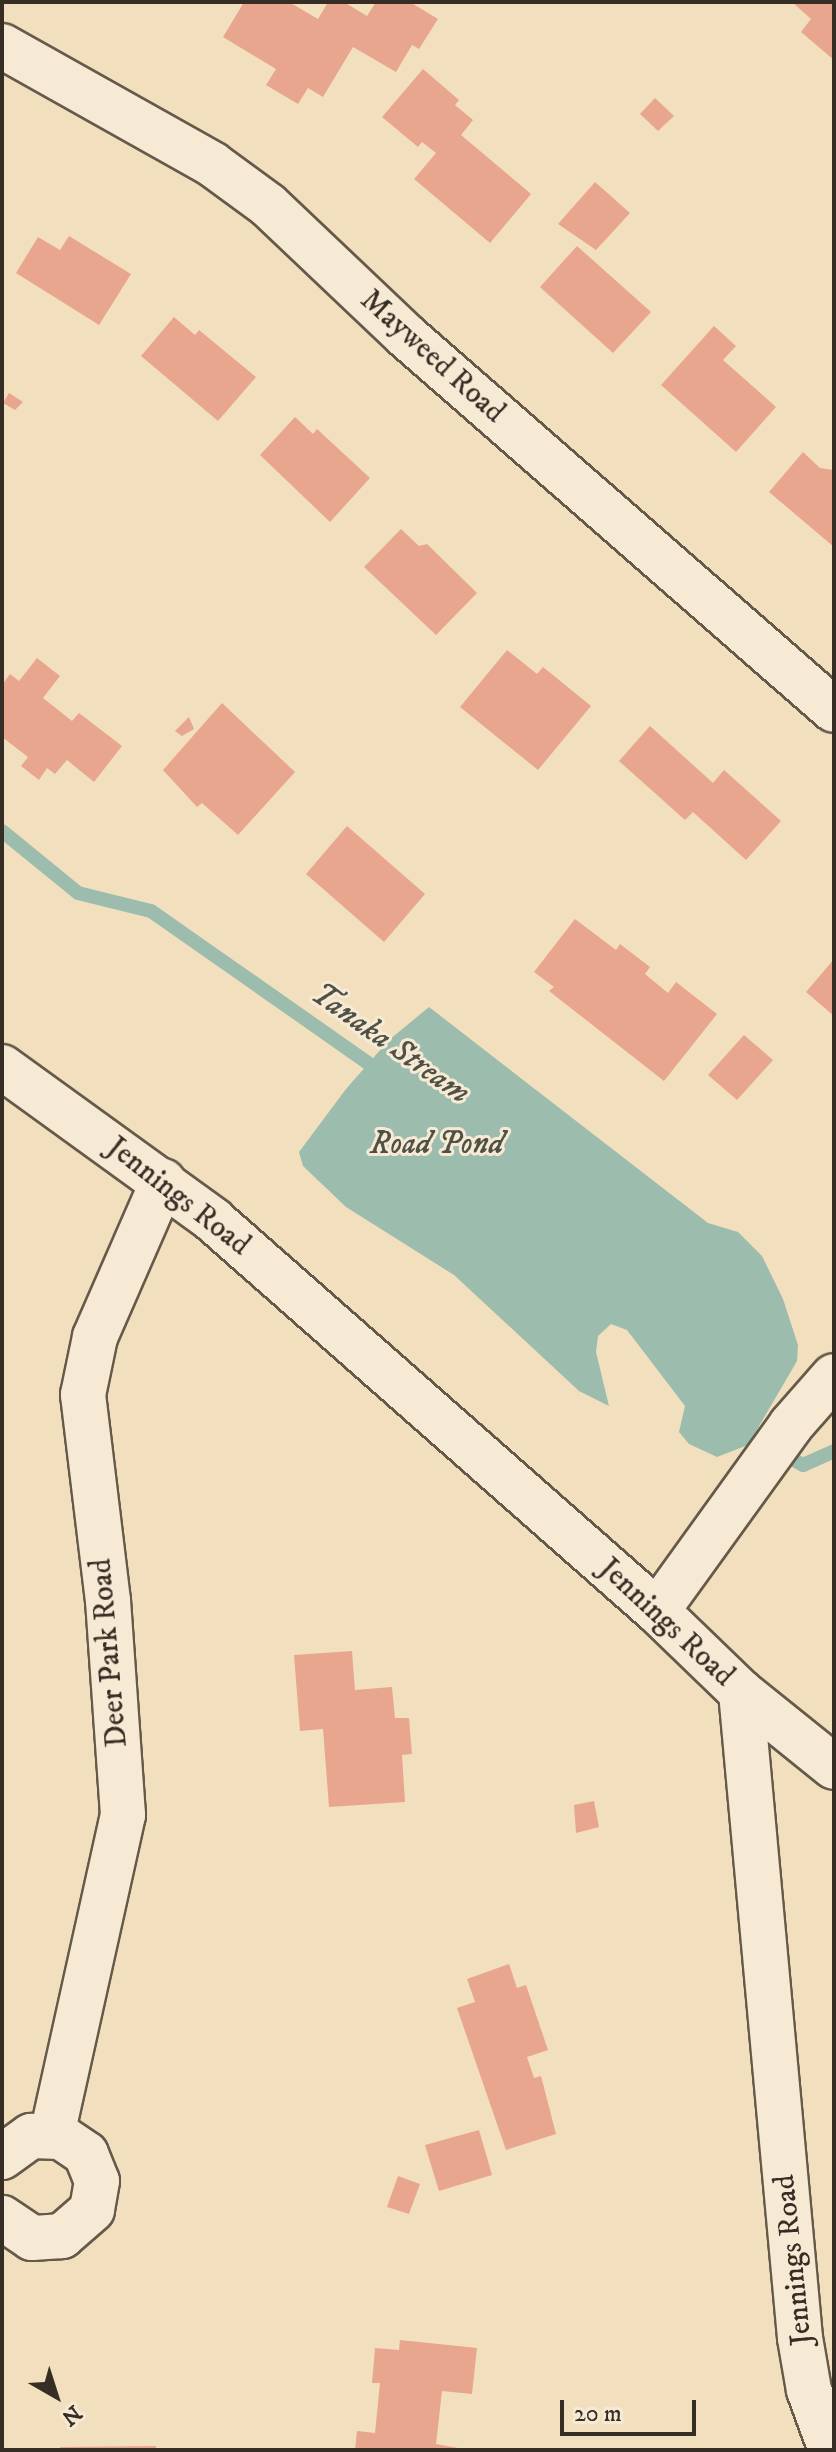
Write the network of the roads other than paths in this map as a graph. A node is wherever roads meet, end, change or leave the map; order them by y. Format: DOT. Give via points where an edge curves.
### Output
graph roads {
  1 [pos="2,46"];
  2 [pos="834,710"];
  3 [pos="2,1067"];
  4 [pos="163,1181"];
  5 [pos="834,1376"];
  6 [pos="657,1611"];
  7 [pos="741,1692"];
  8 [pos="834,1767"];
  9 [pos="52,2135"];
  10 [pos="2,2157"];
  11 [pos="2,2218"];
  12 [pos="831,2450"];
  1 -- 2 [label="street, Mayweed Road" via="212,164 268,205 406,336"];
  3 -- 4 [label="street, Jennings Road"];
  4 -- 6 [label="street, Jennings Road"];
  4 -- 9 [label="street, Deer Park Road" via="95,1337 83,1395 108,1601 123,1815"];
  5 -- 6 [label="street" via="787,1429"];
  6 -- 7 [label="street, Jennings Road"];
  7 -- 8 [label="street"];
  7 -- 12 [label="street, Jennings Road" via="800,2338 809,2390"];
  9 -- 10 [label="street" via="22,2139"];
  9 -- 11 [label="street" via="71,2141 91,2162 97,2181 92,2210 71,2232 42,2239 14,2230"];
}
